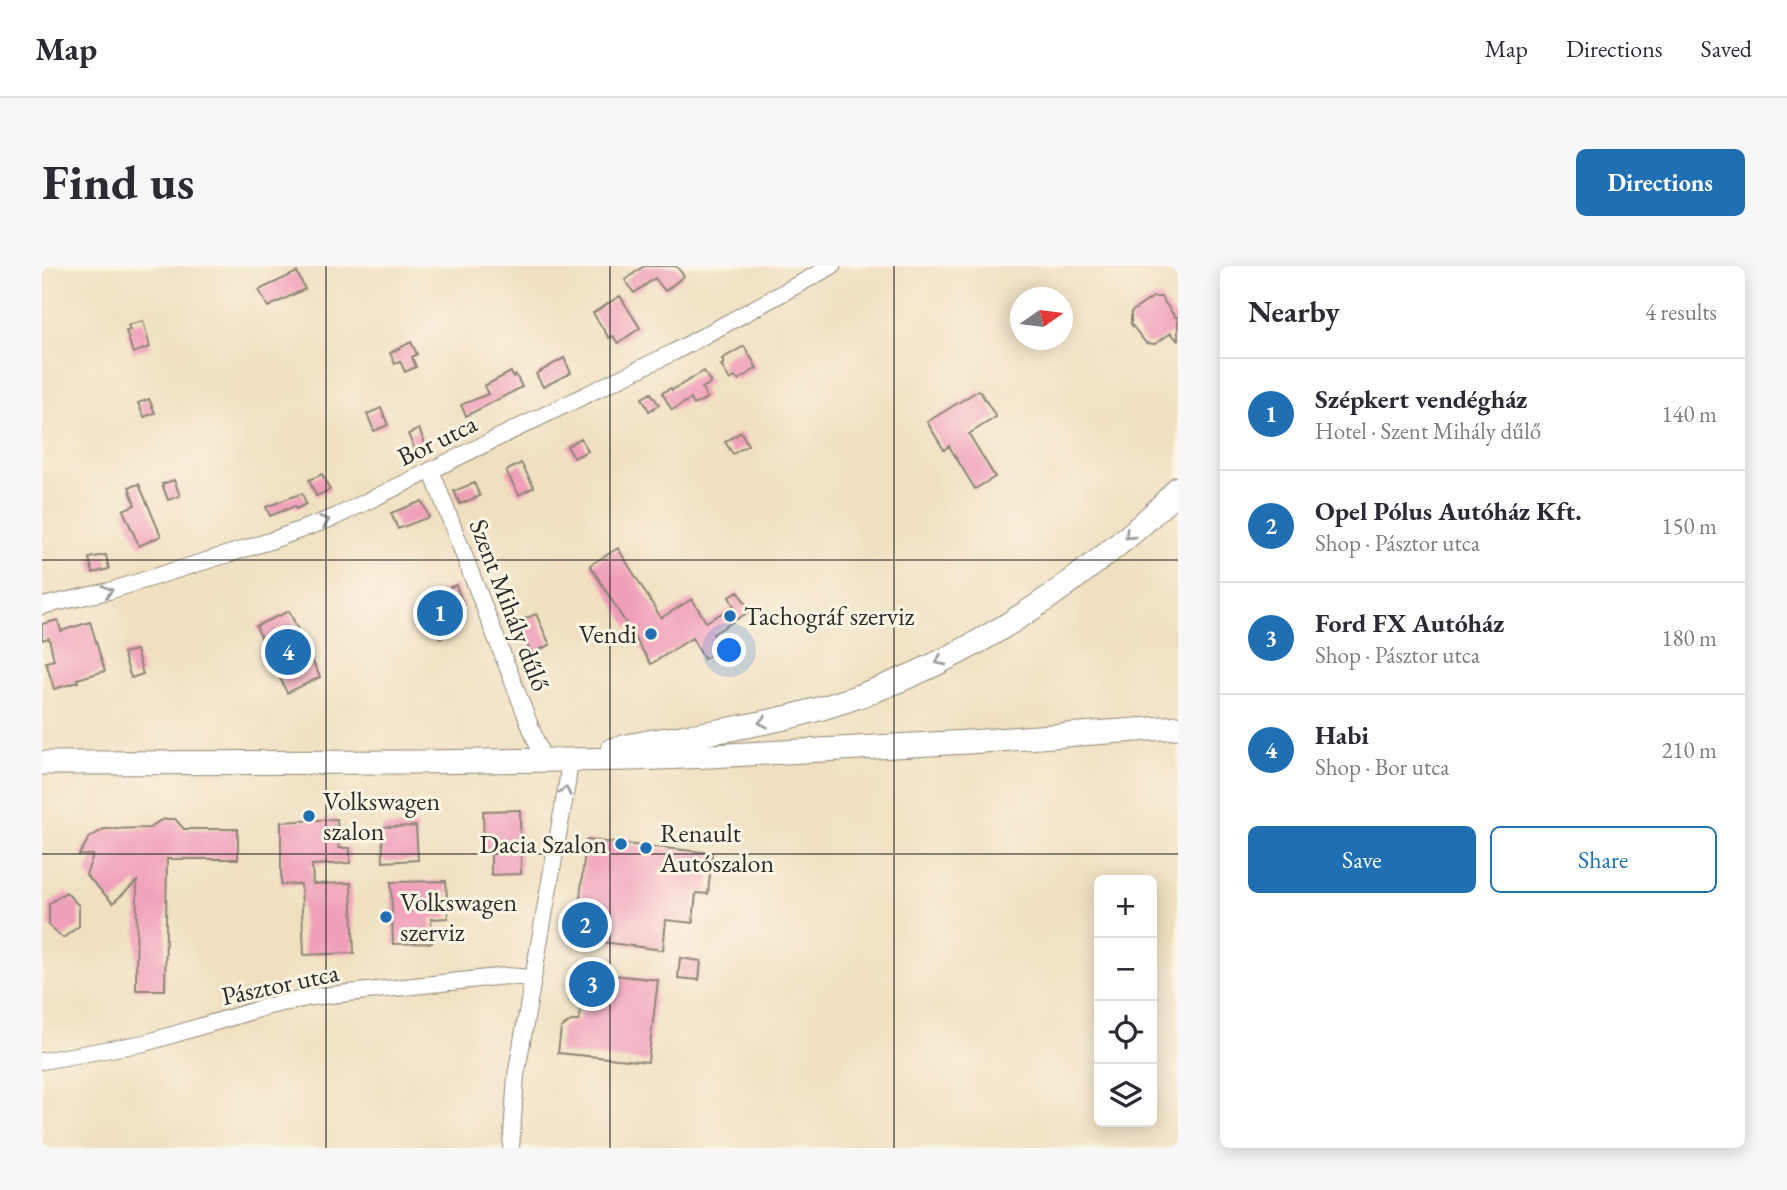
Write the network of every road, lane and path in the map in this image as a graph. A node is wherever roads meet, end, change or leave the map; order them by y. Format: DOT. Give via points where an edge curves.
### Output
graph roads {
  1 [pos="832,266"];
  2 [pos="431,470"];
  3 [pos="1178,488"];
  4 [pos="42,606"];
  5 [pos="1178,727"];
  6 [pos="543,759"];
  7 [pos="576,759"];
  8 [pos="42,763"];
  9 [pos="532,978"];
  10 [pos="42,1061"];
  11 [pos="511,1148"];
  1 -- 2 [label="street, Bor utca" via="674,352"];
  4 -- 2 [label="street, Bor utca, one-way" via="109,591 270,541 335,517"];
  2 -- 6 [label="street, Szent Mihály dűlő"];
  3 -- 7 [label="street, one-way" via="1070,583 969,647 912,675 791,716 632,744"];
  5 -- 7 [label="street" via="737,755"];
  6 -- 7 [label="street"];
  6 -- 8 [label="street"];
  9 -- 7 [label="street, one-way" via="559,823"];
  9 -- 10 [label="street, Pásztor utca" via="506,976 312,997 145,1043"];
  9 -- 11 [label="street" via="516,1076"];
}
